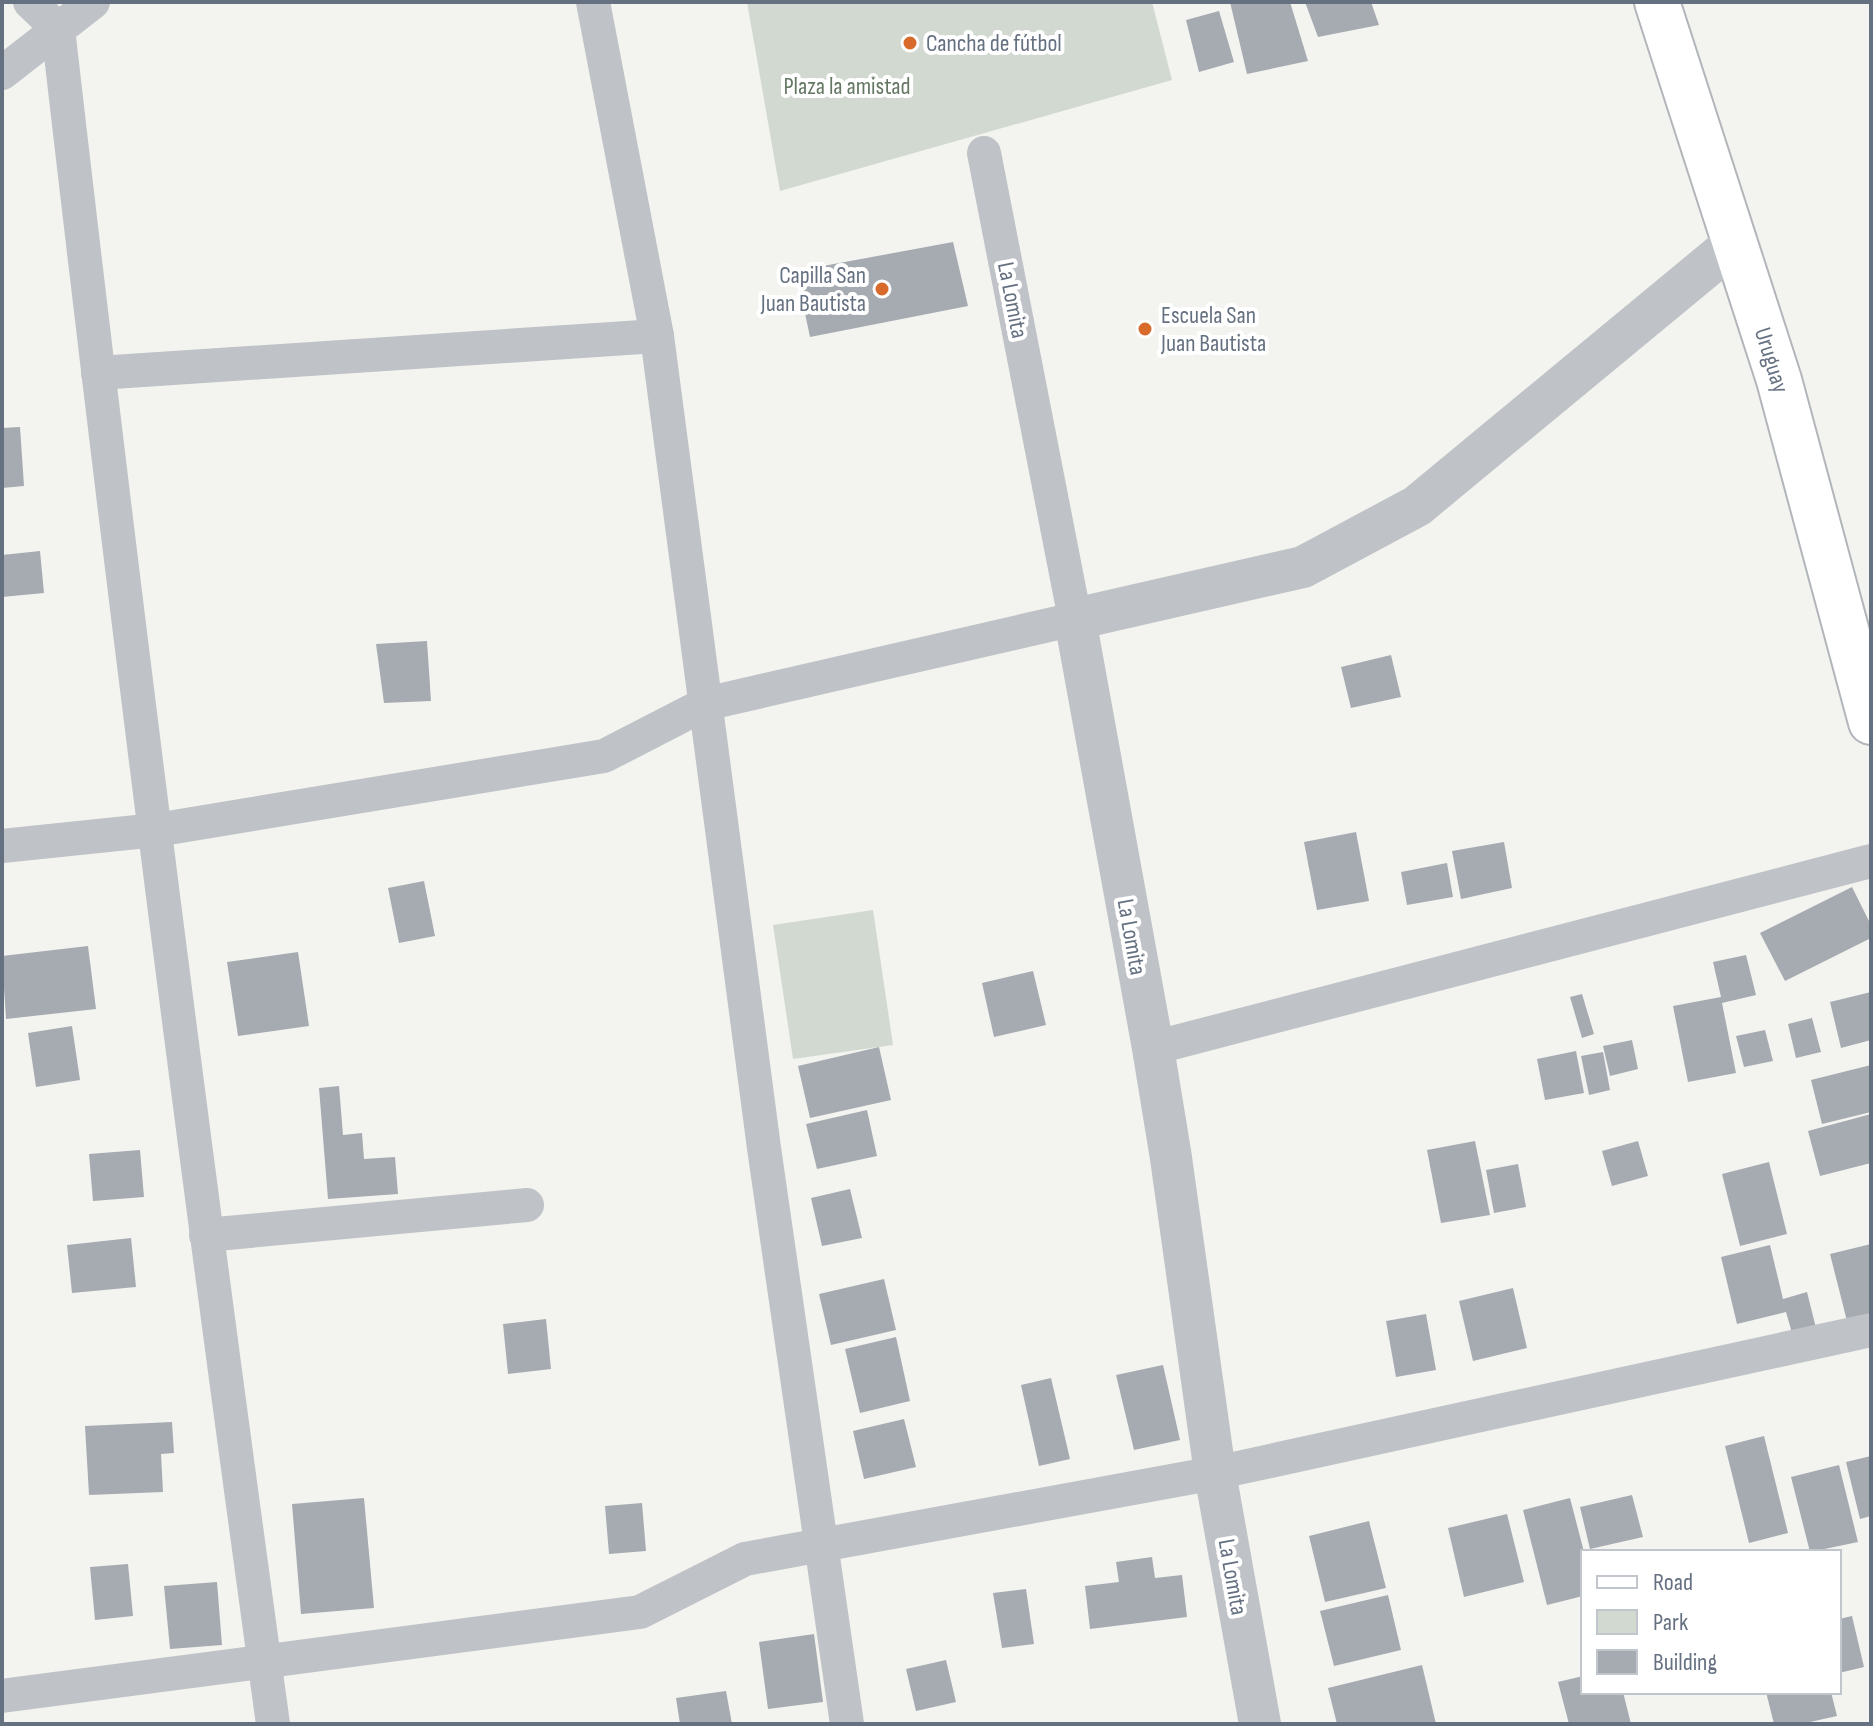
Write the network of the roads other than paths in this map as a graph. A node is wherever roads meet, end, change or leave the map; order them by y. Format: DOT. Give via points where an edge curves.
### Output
graph roads {
  1 [pos="30,2"];
  2 [pos="93,2"];
  3 [pos="593,2"];
  4 [pos="1657,2"];
  5 [pos="58,29"];
  6 [pos="2,73"];
  7 [pos="984,153"];
  8 [pos="1735,243"];
  9 [pos="657,336"];
  10 [pos="98,373"];
  11 [pos="1075,619"];
  12 [pos="705,704"];
  13 [pos="1871,722"];
  14 [pos="156,830"];
  15 [pos="2,846"];
  16 [pos="1871,861"];
  17 [pos="1153,1048"];
  18 [pos="527,1205"];
  19 [pos="206,1235"];
  20 [pos="1871,1330"];
  21 [pos="1215,1473"];
  22 [pos="820,1547"];
  23 [pos="264,1661"];
  24 [pos="2,1696"];
  25 [pos="273,1724"];
  26 [pos="847,1724"];
  27 [pos="1260,1724"];
  1 -- 5 [label="street"];
  2 -- 5 [label="street"];
  3 -- 9 [label="street"];
  4 -- 8 [label="main road, Uruguay"];
  5 -- 6 [label="street"];
  5 -- 10 [label="street"];
  7 -- 11 [label="street, La Lomita"];
  8 -- 11 [label="street" via="1417,506 1303,567"];
  8 -- 13 [label="main road, Uruguay" via="1779,380"];
  9 -- 10 [label="street"];
  9 -- 12 [label="street"];
  10 -- 14 [label="street"];
  11 -- 12 [label="street"];
  11 -- 17 [label="street, La Lomita"];
  12 -- 14 [label="street" via="604,756"];
  12 -- 22 [label="street"];
  14 -- 15 [label="street"];
  14 -- 19 [label="street"];
  16 -- 17 [label="street"];
  17 -- 21 [label="street, La Lomita"];
  18 -- 19 [label="street"];
  19 -- 23 [label="street"];
  20 -- 21 [label="street"];
  21 -- 22 [label="street"];
  21 -- 27 [label="street, La Lomita"];
  22 -- 23 [label="street" via="745,1559 640,1612"];
  22 -- 26 [label="street"];
  23 -- 24 [label="street"];
  23 -- 25 [label="street"];
}
